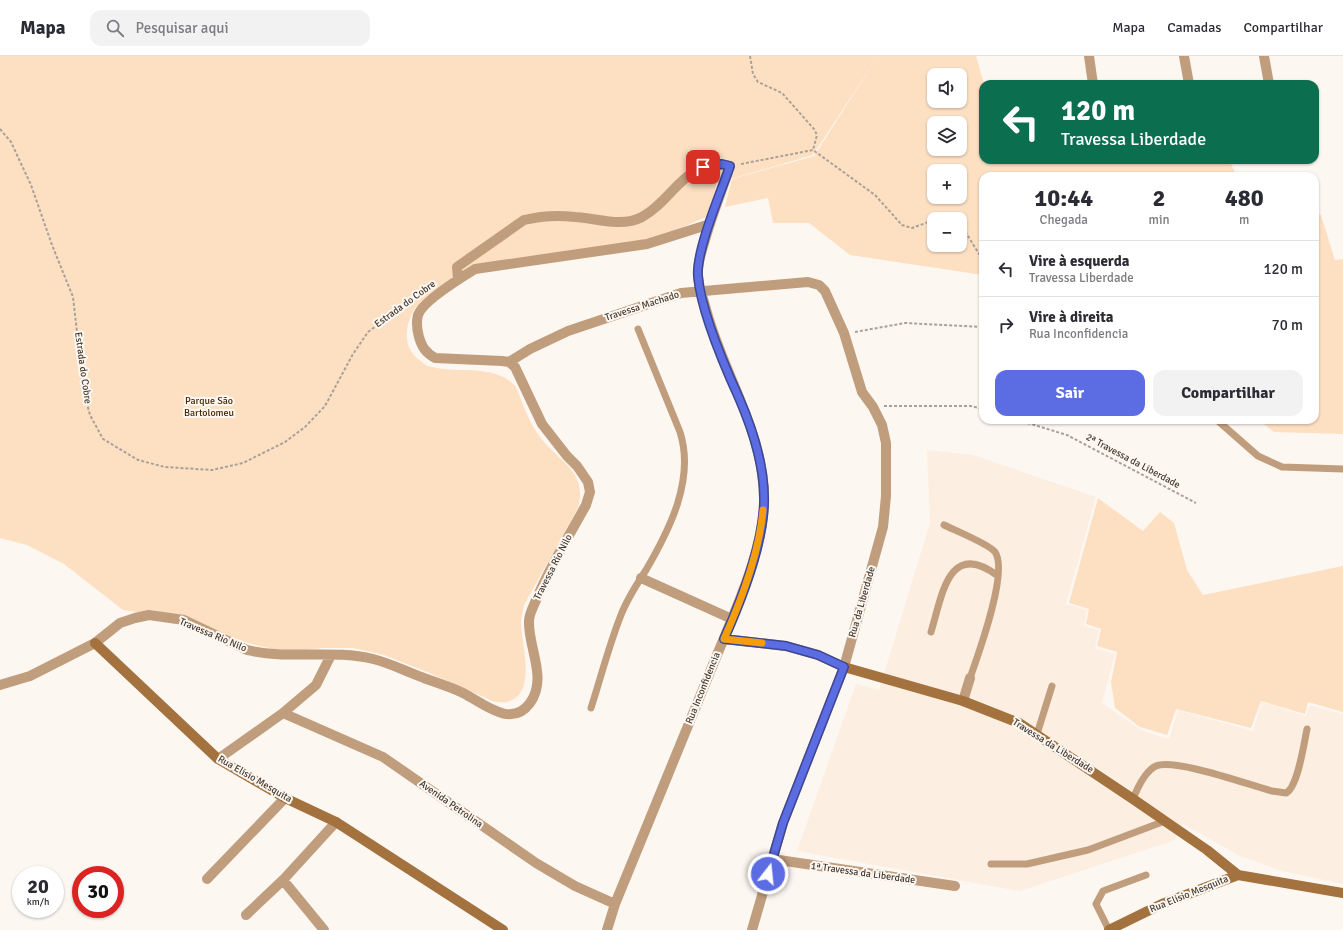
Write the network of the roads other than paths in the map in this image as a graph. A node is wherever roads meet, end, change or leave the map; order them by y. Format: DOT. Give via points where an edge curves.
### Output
graph roads {
  1 [pos="1089,56"];
  2 [pos="1184,56"];
  3 [pos="1264,56"];
  4 [pos="1092,80"];
  5 [pos="1188,80"];
  6 [pos="1268,80"];
  7 [pos="710,224"];
  8 [pos="458,279"];
  9 [pos="808,282"];
  10 [pos="701,291"];
  11 [pos="638,329"];
  12 [pos="509,362"];
  13 [pos="1222,424"];
  14 [pos="1343,468"];
  15 [pos="944,525"];
  16 [pos="998,576"];
  17 [pos="641,578"];
  18 [pos="732,619"];
  19 [pos="931,632"];
  20 [pos="724,639"];
  21 [pos="95,643"];
  22 [pos="331,655"];
  23 [pos="844,667"];
  24 [pos="970,678"];
  25 [pos="0,685"];
  26 [pos="1052,686"];
  27 [pos="963,701"];
  28 [pos="591,708"];
  29 [pos="283,713"];
  30 [pos="1307,729"];
  31 [pos="1037,734"];
  32 [pos="218,759"];
  33 [pos="285,798"];
  34 [pos="1133,799"];
  35 [pos="1165,821"];
  36 [pos="336,822"];
  37 [pos="772,860"];
  38 [pos="991,864"];
  39 [pos="1146,875"];
  40 [pos="1238,875"];
  41 [pos="207,879"];
  42 [pos="284,880"];
  43 [pos="955,886"];
  44 [pos="1343,893"];
  45 [pos="615,904"];
  46 [pos="246,915"];
  47 [pos="324,930"];
  48 [pos="503,930"];
  49 [pos="607,930"];
  50 [pos="752,930"];
  51 [pos="1109,930"];
  1 -- 4 [label="street"];
  2 -- 5 [label="street"];
  3 -- 6 [label="street"];
  7 -- 8 [label="street" via="647,244 475,269"];
  7 -- 8 [label="street, Rua Inconfidencia" via="730,166 722,164 696,170 680,181 657,206 641,217 628,221 600,221 575,216 535,217 524,220 457,267"];
  7 -- 10 [label="street, Rua Inconfidencia" via="699,261"];
  8 -- 12 [label="street" via="424,306 418,314 416,329 425,352 434,358"];
  9 -- 10 [label="street, Travessa Machado"];
  9 -- 23 [label="street, Rua da Liberdade" via="819,285 826,291 844,333 862,392 873,406 882,425 886,443 884,519"];
  10 -- 12 [label="street, Travessa Machado" via="660,299 568,331"];
  10 -- 18 [label="street, Rua Inconfidencia" via="710,326 748,419 756,446 764,502 756,549"];
  11 -- 17 [label="lane" via="680,432 684,445 685,477 673,515"];
  12 -- 22 [label="street, Travessa Rio Nilo" via="521,378 542,424 585,476 590,492 586,505 544,580 529,620 537,670 536,691 529,704 519,712 508,715 463,693 373,659"];
  13 -- 14 [label="lane" via="1258,456 1282,467"];
  15 -- 16 [label="lane" via="995,551 999,559"];
  16 -- 19 [label="lane" via="981,567 969,565 960,566 952,571 947,579"];
  16 -- 24 [label="lane" via="990,614"];
  17 -- 18 [label="street"];
  17 -- 28 [label="lane" via="621,615"];
  18 -- 20 [label="street, Rua Inconfidencia"];
  20 -- 23 [label="street" via="786,646 818,655"];
  20 -- 45 [label="street, Rua Inconfidencia"];
  21 -- 22 [label="street, Travessa Rio Nilo" via="120,623 149,615 184,620 256,652 272,655"];
  21 -- 25 [label="street" via="30,676"];
  21 -- 32 [label="street, Rua Elisio Mesquita"];
  22 -- 29 [label="street" via="316,685"];
  23 -- 27 [label="street, Travessa da Liberdade"];
  23 -- 37 [label="street, Rua da Liberdade" via="783,823"];
  24 -- 27 [label="street"];
  26 -- 31 [label="lane"];
  27 -- 31 [label="street, Travessa da Liberdade" via="1004,716"];
  29 -- 32 [label="street"];
  29 -- 45 [label="street, Avenida Petrolina" via="383,757 536,863 574,886"];
  30 -- 34 [label="lane" via="1292,788 1286,793 1163,764 1150,771"];
  31 -- 34 [label="street, Travessa da Liberdade"];
  32 -- 33 [label="street, Rua Elisio Mesquita"];
  33 -- 36 [label="street, Rua Elisio Mesquita"];
  33 -- 41 [label="street"];
  34 -- 35 [label="street, Travessa da Liberdade"];
  35 -- 38 [label="lane" via="1088,850 1027,864"];
  35 -- 40 [label="street, Travessa da Liberdade"];
  36 -- 42 [label="street"];
  36 -- 48 [label="street, Rua Elisio Mesquita"];
  37 -- 43 [label="street, 1ª Travessa da Liberdade"];
  37 -- 50 [label="street, Rua da Liberdade"];
  39 -- 51 [label="lane" via="1103,891 1096,904"];
  40 -- 44 [label="street, Rua Elisio Mesquita"];
  40 -- 51 [label="street, Rua Elisio Mesquita" via="1162,904"];
  42 -- 46 [label="street"];
  42 -- 47 [label="street"];
  45 -- 49 [label="street, Rua Inconfidencia"];
}
